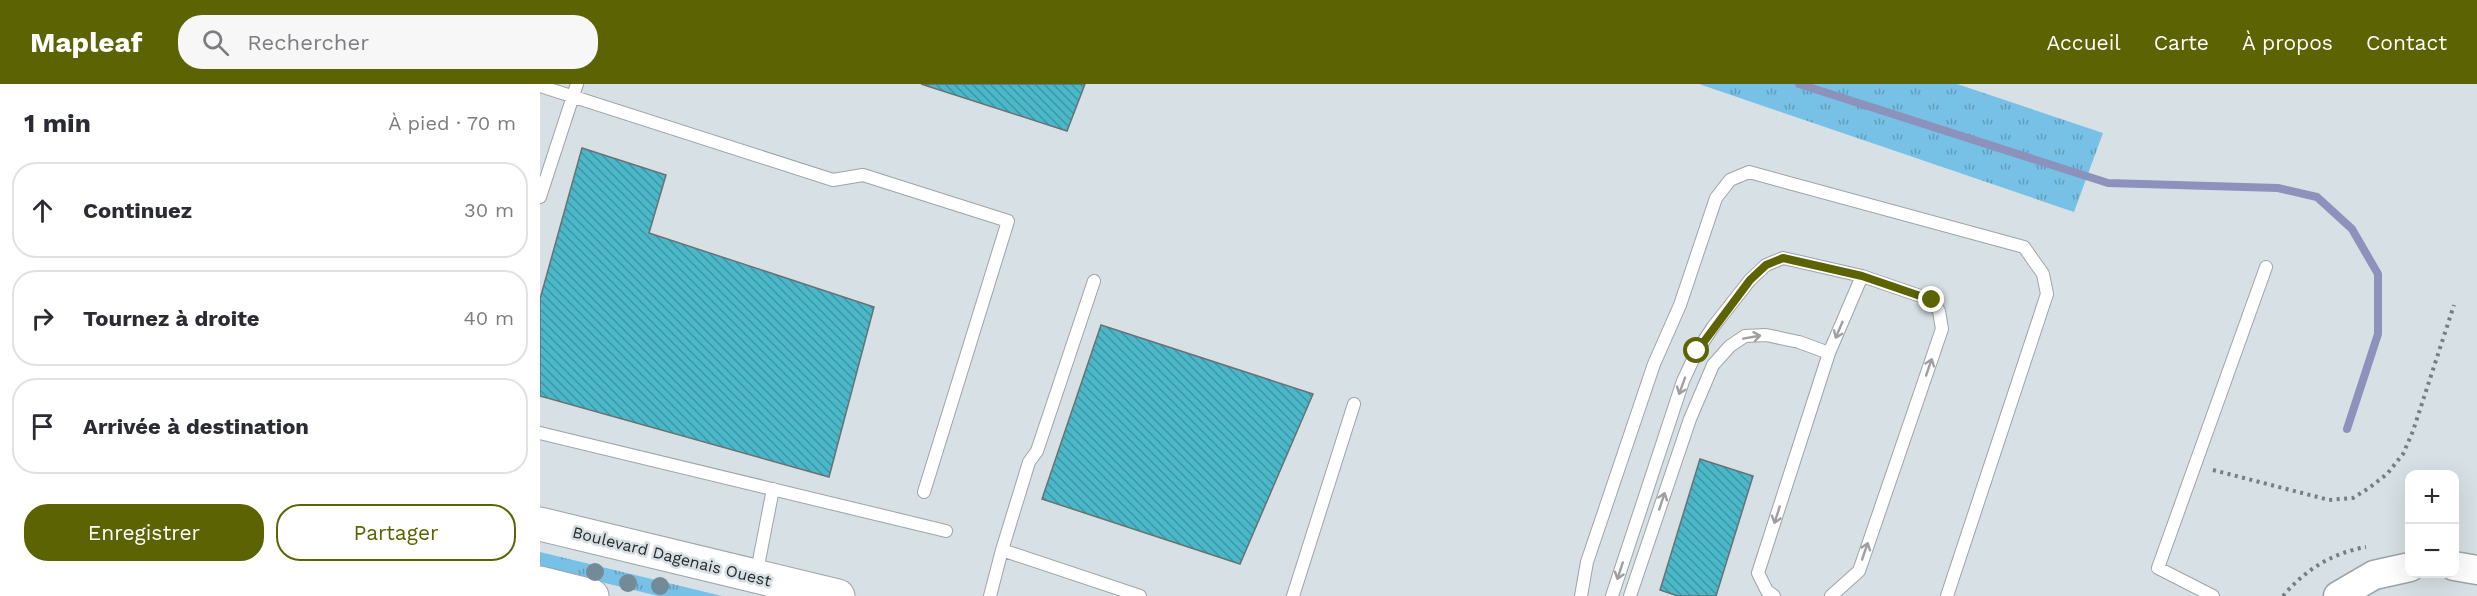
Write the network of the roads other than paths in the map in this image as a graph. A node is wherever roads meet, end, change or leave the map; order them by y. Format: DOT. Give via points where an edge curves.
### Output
graph roads {
  1 [pos="540,86"];
  2 [pos="575,90"];
  3 [pos="540,196"];
  4 [pos="2266,267"];
  5 [pos="1862,276"];
  6 [pos="1094,281"];
  7 [pos="1829,353"];
  8 [pos="1354,404"];
  9 [pos="540,433"];
  10 [pos="773,489"];
  11 [pos="924,492"];
  12 [pos="540,524"];
  13 [pos="946,531"];
  14 [pos="1002,550"];
  15 [pos="2459,567"];
  16 [pos="2405,568"];
  17 [pos="2477,570"];
  18 [pos="756,576"];
  19 [pos="540,583"];
  20 [pos="592,596"];
  21 [pos="838,596"];
  22 [pos="990,596"];
  23 [pos="1140,596"];
  24 [pos="1293,596"];
  25 [pos="1581,596"];
  26 [pos="1612,596"];
  27 [pos="1630,596"];
  28 [pos="1774,596"];
  29 [pos="1831,596"];
  30 [pos="1947,596"];
  31 [pos="2213,596"];
  32 [pos="2338,596"];
  1 -- 2 [label="lane"];
  2 -- 3 [label="lane"];
  2 -- 11 [label="lane" via="833,180 863,175 1008,222"];
  4 -- 31 [label="lane" via="2158,568"];
  5 -- 7 [label="lane, one-way"];
  5 -- 26 [label="lane, one-way" via="1783,258 1766,265 1742,289 1697,351 1683,381"];
  29 -- 5 [label="lane, one-way" via="1859,571 1942,329 1939,311 1932,300"];
  6 -- 14 [label="lane"];
  27 -- 7 [label="lane, one-way" via="1690,419 1713,365 1745,336 1766,335"];
  7 -- 28 [label="lane, one-way" via="1758,573"];
  8 -- 24 [label="lane"];
  9 -- 10 [label="lane"];
  10 -- 13 [label="lane"];
  10 -- 18 [label="lane"];
  12 -- 18 [label="main road, Boulevard Dagenais Ouest"];
  14 -- 22 [label="lane"];
  14 -- 23 [label="lane"];
  15 -- 17 [label="street"];
  16 -- 32 [label="street" via="2364,580"];
  18 -- 21 [label="main road, Boulevard Dagenais Ouest"];
  19 -- 20 [label="main road"];
  25 -- 30 [label="lane" via="1587,562 1654,364 1680,305 1716,198 1730,180 1749,172 2024,247 2043,274 2047,294"];
}
